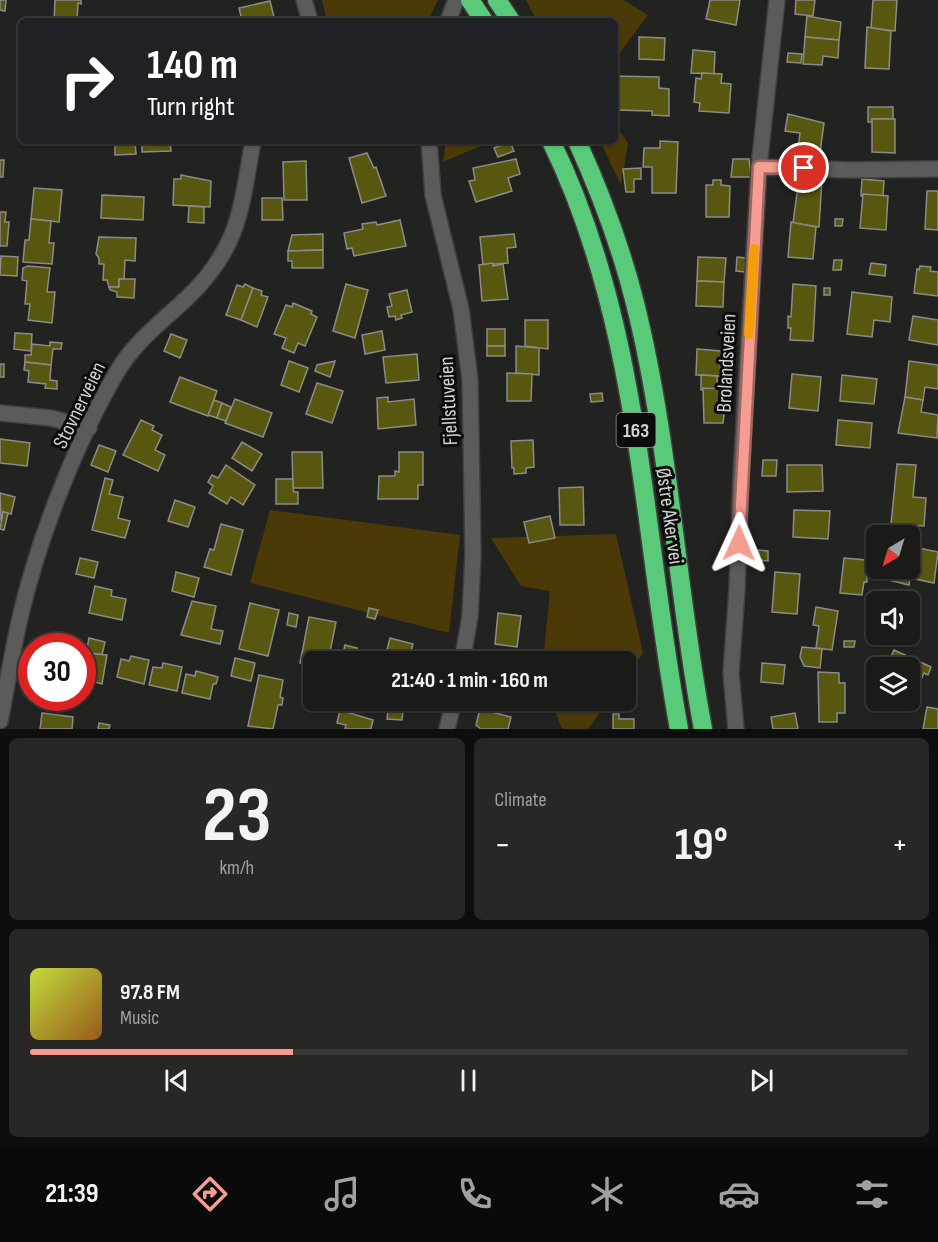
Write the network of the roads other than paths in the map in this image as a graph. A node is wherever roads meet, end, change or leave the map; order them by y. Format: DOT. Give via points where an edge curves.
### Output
graph roads {
  1 [pos="304,0"];
  2 [pos="456,0"];
  3 [pos="470,0"];
  4 [pos="497,0"];
  5 [pos="777,0"];
  6 [pos="309,18"];
  7 [pos="448,18"];
  8 [pos="482,18"];
  9 [pos="509,18"];
  10 [pos="252,144"];
  11 [pos="429,144"];
  12 [pos="553,144"];
  13 [pos="578,144"];
  14 [pos="759,167"];
  15 [pos="938,169"];
  16 [pos="0,413"];
  17 [pos="89,428"];
  18 [pos="464,651"];
  19 [pos="451,711"];
  20 [pos="0,721"];
  21 [pos="447,729"];
  22 [pos="679,729"];
  23 [pos="703,729"];
  24 [pos="736,729"];
  1 -- 6 [label="street"];
  2 -- 7 [label="street"];
  3 -- 8 [label="highway"];
  4 -- 9 [label="highway"];
  5 -- 14 [label="street, Brolandsveien"];
  10 -- 17 [label="street, Stovnerveien" via="237,226 226,251 199,286 156,323 127,356"];
  11 -- 18 [label="street, Fjellstuveien" via="438,226 465,329 471,400 473,555"];
  12 -- 22 [label="highway, Østre Aker vei / 163" via="592,241 620,341"];
  13 -- 23 [label="highway, Østre Aker vei / 163" via="625,267 650,372"];
  14 -- 15 [label="street"];
  14 -- 24 [label="street, Brolandsveien" via="731,673"];
  16 -- 17 [label="street" via="51,418"];
  17 -- 20 [label="street, Stovnerveien" via="34,568 20,617"];
  19 -- 21 [label="street"];
}
